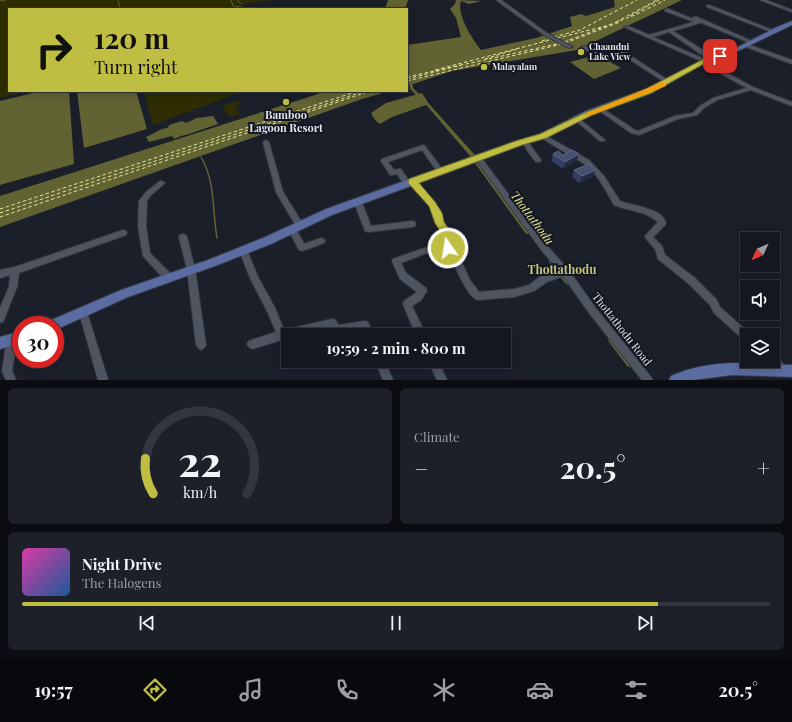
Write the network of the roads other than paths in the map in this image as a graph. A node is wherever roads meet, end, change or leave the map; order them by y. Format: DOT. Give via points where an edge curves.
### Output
graph roads {
  1 [pos="498,0"];
  2 [pos="762,0"];
  3 [pos="708,6"];
  4 [pos="667,10"];
  5 [pos="678,11"];
  6 [pos="792,12"];
  7 [pos="792,23"];
  8 [pos="626,27"];
  9 [pos="670,31"];
  10 [pos="773,31"];
  11 [pos="649,37"];
  12 [pos="749,44"];
  13 [pos="572,47"];
  14 [pos="584,47"];
  15 [pos="712,58"];
  16 [pos="704,61"];
  17 [pos="792,62"];
  18 [pos="668,82"];
  19 [pos="751,88"];
  20 [pos="792,104"];
  21 [pos="600,109"];
  22 [pos="577,119"];
  23 [pos="543,136"];
  24 [pos="602,140"];
  25 [pos="524,141"];
  26 [pos="266,142"];
  27 [pos="476,159"];
  28 [pos="538,160"];
  29 [pos="440,171"];
  30 [pos="162,183"];
  31 [pos="410,183"];
  32 [pos="358,202"];
  33 [pos="412,224"];
  34 [pos="296,227"];
  35 [pos="124,233"];
  36 [pos="183,237"];
  37 [pos="321,241"];
  38 [pos="448,248"];
  39 [pos="244,250"];
  40 [pos="191,269"];
  41 [pos="15,271"];
  42 [pos="562,273"];
  43 [pos="0,274"];
  44 [pos="168,276"];
  45 [pos="83,312"];
  46 [pos="0,319"];
  47 [pos="64,320"];
  48 [pos="311,328"];
  49 [pos="336,328"];
  50 [pos="348,328"];
  51 [pos="366,328"];
  52 [pos="418,328"];
  53 [pos="740,331"];
  54 [pos="281,333"];
  55 [pos="281,335"];
  56 [pos="11,340"];
  57 [pos="252,344"];
  58 [pos="201,345"];
  59 [pos="383,368"];
  60 [pos="436,368"];
  61 [pos="787,371"];
  62 [pos="11,380"];
  63 [pos="103,380"];
  64 [pos="388,380"];
  65 [pos="442,380"];
  66 [pos="648,380"];
  67 [pos="675,380"];
  1 -- 13 [label="street" via="546,33"];
  2 -- 6 [label="street"];
  3 -- 10 [label="street"];
  4 -- 9 [label="street" via="698,22"];
  5 -- 12 [label="street"];
  7 -- 10 [label="main road"];
  8 -- 11 [label="street"];
  9 -- 11 [label="street"];
  9 -- 15 [label="street"];
  10 -- 12 [label="main road"];
  11 -- 16 [label="street"];
  12 -- 15 [label="main road"];
  12 -- 17 [label="street"];
  14 -- 18 [label="street" via="592,53 615,48"];
  15 -- 16 [label="main road"];
  16 -- 18 [label="main road"];
  16 -- 19 [label="street"];
  18 -- 21 [label="main road"];
  19 -- 20 [label="street"];
  19 -- 21 [label="street" via="704,104 695,114 677,117 639,133 632,132"];
  21 -- 22 [label="main road"];
  22 -- 23 [label="main road"];
  22 -- 24 [label="street"];
  23 -- 25 [label="main road"];
  23 -- 53 [label="street" via="587,162 602,178 617,203 642,209 660,218 662,223 650,238 659,248 661,257 692,281 713,302 717,310"];
  25 -- 27 [label="main road"];
  25 -- 28 [label="street"];
  26 -- 34 [label="street" via="280,192"];
  27 -- 29 [label="main road"];
  27 -- 42 [label="street, Thottathodu Road"];
  29 -- 31 [label="main road"];
  29 -- 31 [label="street" via="423,147 384,161 392,173 399,171"];
  30 -- 44 [label="street" via="143,201 142,226 146,254"];
  31 -- 32 [label="main road"];
  31 -- 38 [label="street" via="432,204 450,238"];
  32 -- 33 [label="street" via="368,229"];
  32 -- 34 [label="main road"];
  34 -- 37 [label="street" via="302,248"];
  34 -- 39 [label="main road"];
  35 -- 41 [label="street"];
  36 -- 40 [label="street"];
  38 -- 42 [label="street" via="452,250 467,283 477,296 514,293"];
  38 -- 52 [label="street" via="424,251 396,261 403,276 423,291 407,304"];
  39 -- 40 [label="main road"];
  39 -- 54 [label="street" via="254,278"];
  40 -- 44 [label="main road"];
  40 -- 58 [label="street"];
  41 -- 43 [label="street"];
  41 -- 46 [label="street" via="13,287"];
  42 -- 66 [label="street, Thottathodu Road"];
  44 -- 45 [label="main road"];
  45 -- 47 [label="main road"];
  45 -- 63 [label="street"];
  48 -- 49 [label="street" via="332,323"];
  50 -- 51 [label="street" via="365,325"];
  55 -- 57 [label="street"];
  56 -- 62 [label="street" via="7,371"];
  59 -- 64 [label="street"];
  60 -- 65 [label="street"];
  61 -- 67 [label="main road" via="708,370"];
}
